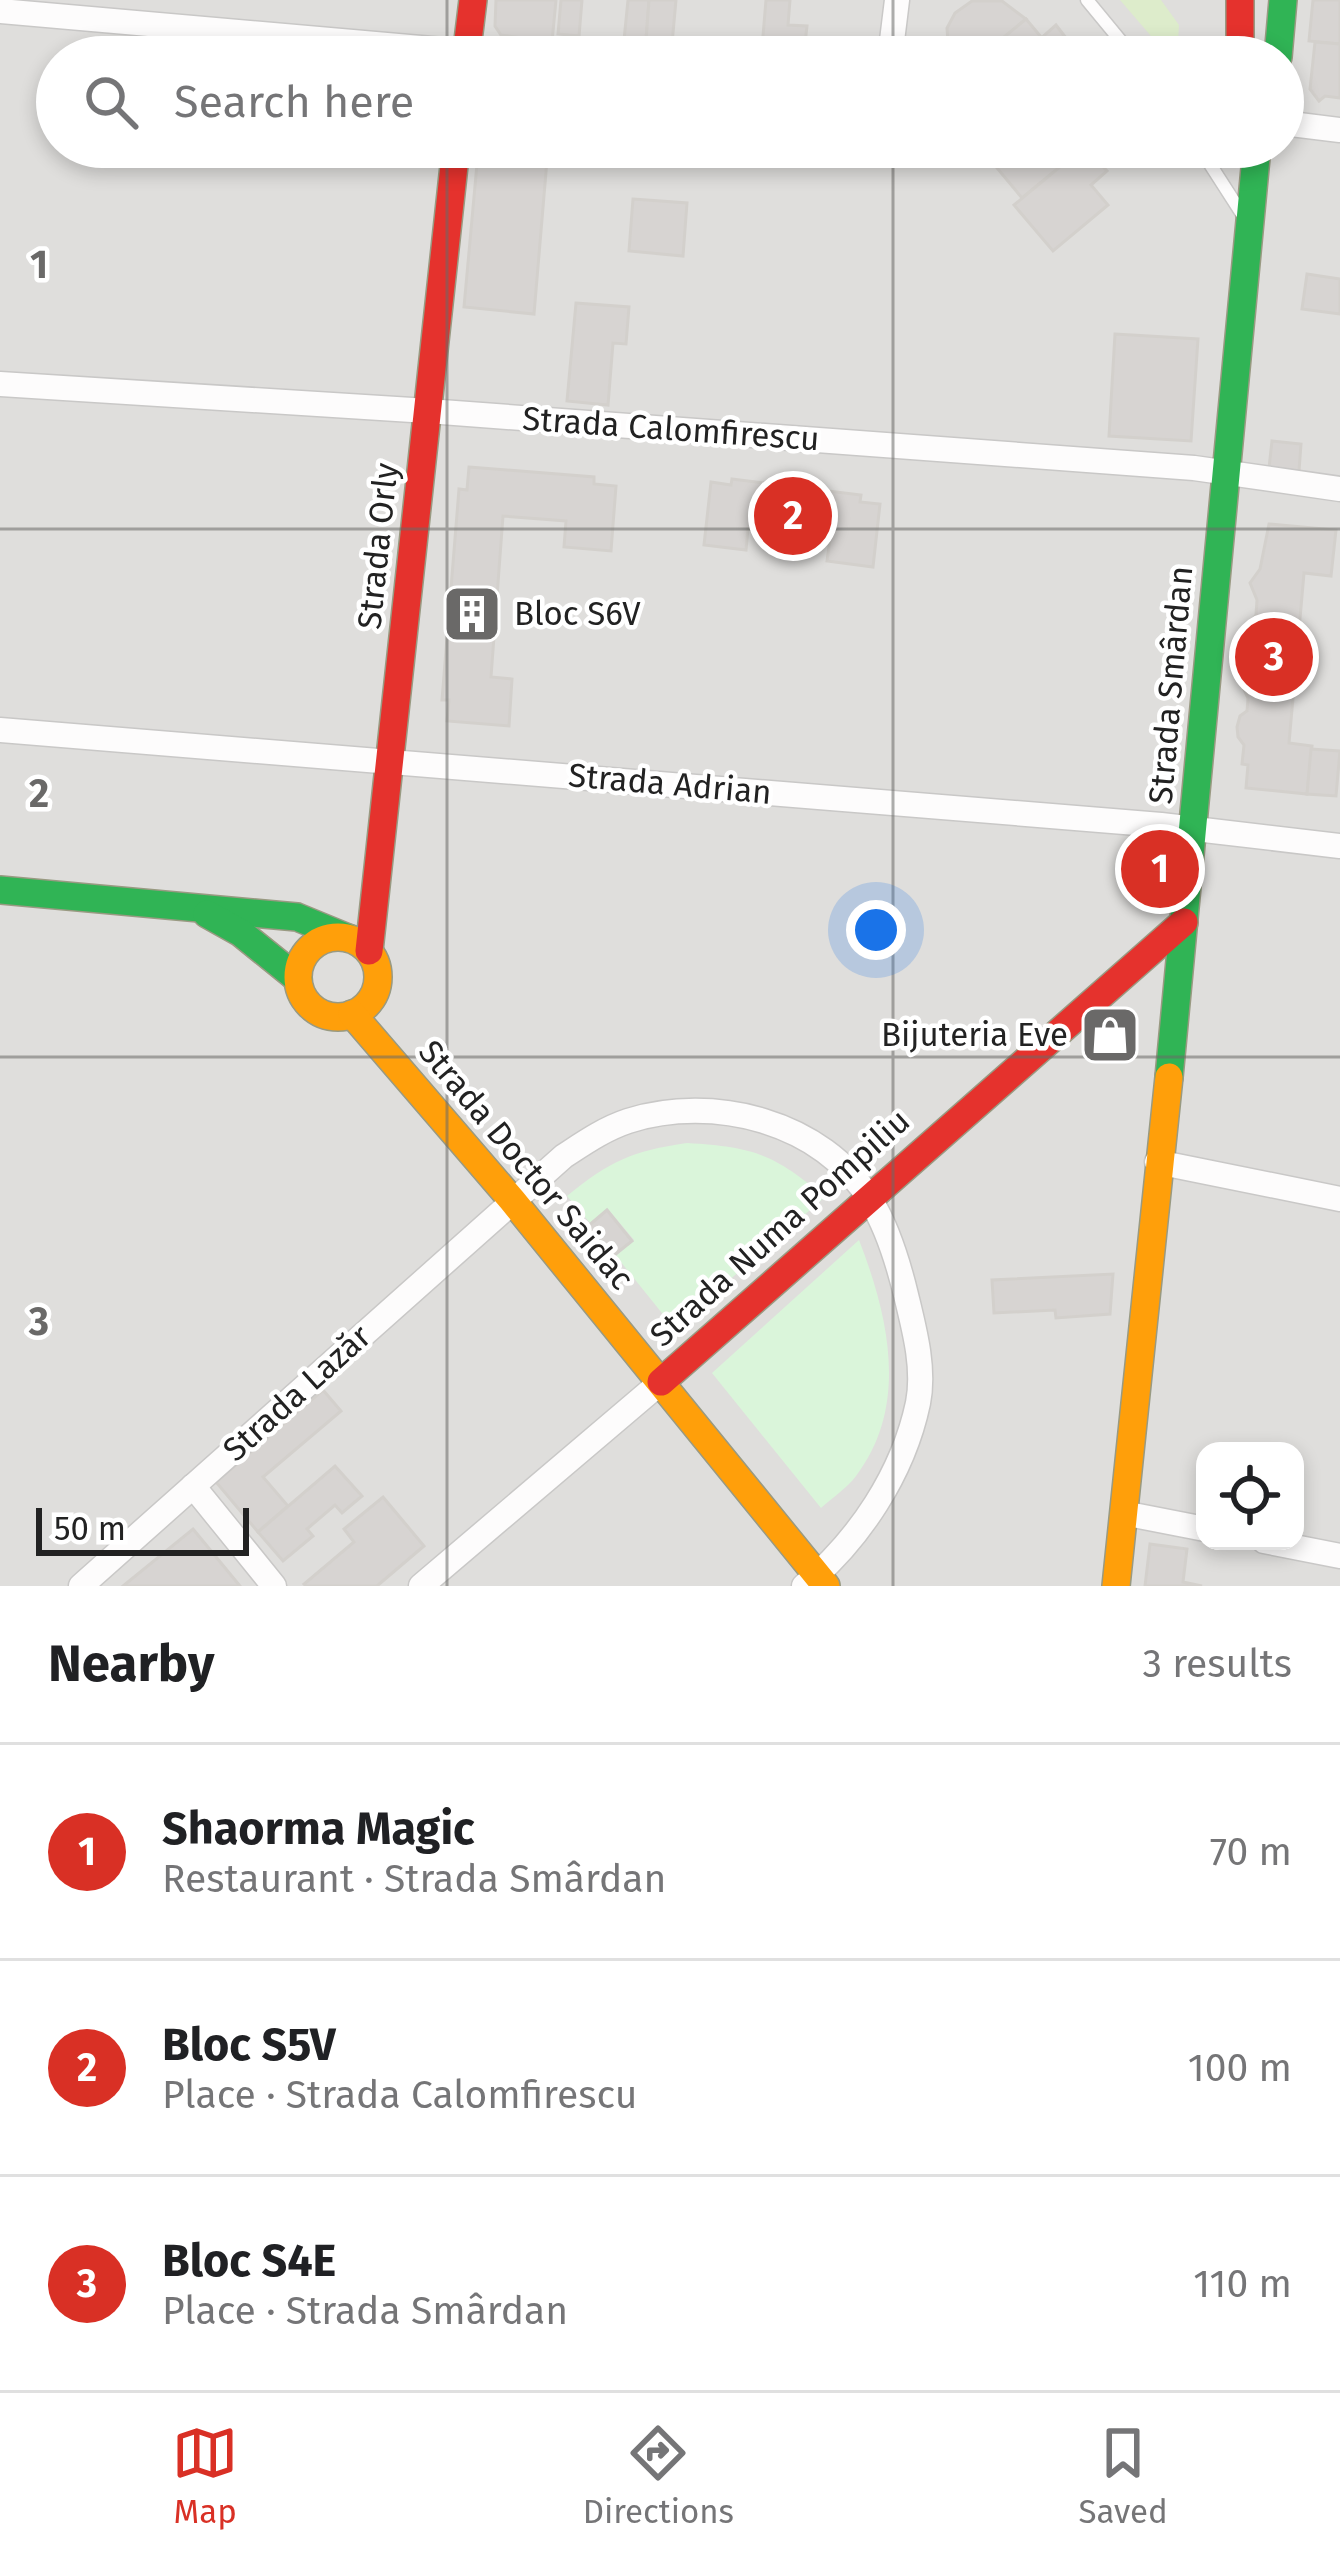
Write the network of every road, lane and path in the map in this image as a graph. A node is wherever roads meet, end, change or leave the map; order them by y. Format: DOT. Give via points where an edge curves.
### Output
graph roads {
  1 [pos="473,0"];
  2 [pos="897,0"];
  3 [pos="1087,0"];
  4 [pos="1240,0"];
  5 [pos="1283,0"];
  6 [pos="0,11"];
  7 [pos="271,36"];
  8 [pos="468,36"];
  9 [pos="893,36"];
  10 [pos="1117,36"];
  11 [pos="1240,36"];
  12 [pos="1280,36"];
  13 [pos="1304,126"];
  14 [pos="1340,130"];
  15 [pos="454,168"];
  16 [pos="1213,168"];
  17 [pos="1256,168"];
  18 [pos="1250,226"];
  19 [pos="0,384"];
  20 [pos="428,411"];
  21 [pos="1226,471"];
  22 [pos="1340,489"];
  23 [pos="0,730"];
  24 [pos="393,760"];
  25 [pos="1195,828"];
  26 [pos="1340,846"];
  27 [pos="0,890"];
  28 [pos="196,907"];
  29 [pos="1184,922"];
  30 [pos="359,945"];
  31 [pos="298,979"];
  32 [pos="352,1014"];
  33 [pos="1157,1162"];
  34 [pos="868,1196"];
  35 [pos="1340,1199"];
  36 [pos="512,1200"];
  37 [pos="661,1382"];
  38 [pos="193,1486"];
  39 [pos="1123,1513"];
  40 [pos="1196,1527"];
  41 [pos="1304,1549"];
  42 [pos="1340,1556"];
  43 [pos="816,1582"];
  44 [pos="81,1586"];
  45 [pos="274,1586"];
  46 [pos="422,1586"];
  47 [pos="1116,1586"];
  1 -- 8 [label="street"];
  2 -- 9 [label="street"];
  3 -- 10 [label="lane"];
  4 -- 11 [label="street"];
  5 -- 12 [label="street"];
  6 -- 7 [label="street"];
  13 -- 14 [label="street"];
  15 -- 20 [label="street, Strada Orly"];
  16 -- 18 [label="lane"];
  17 -- 18 [label="street, Strada Smârdan"];
  18 -- 21 [label="street, Strada Smârdan"];
  19 -- 20 [label="street, Strada Calomfirescu"];
  20 -- 21 [label="street, Strada Calomfirescu"];
  20 -- 24 [label="street, Strada Orly"];
  21 -- 22 [label="street, Strada Calomfirescu"];
  21 -- 25 [label="street, Strada Smârdan"];
  23 -- 24 [label="street, Strada Adrian"];
  24 -- 25 [label="street, Strada Adrian"];
  24 -- 30 [label="street, Strada Orly"];
  25 -- 26 [label="street, Strada Adrian"];
  25 -- 29 [label="street, Strada Smârdan"];
  27 -- 28 [label="street, Strada Doctor Saidac"];
  28 -- 30 [label="street, Strada Doctor Saidac" via="297,917"];
  28 -- 31 [label="street, Strada Doctor Saidac"];
  29 -- 33 [label="street, Strada Smârdan"];
  29 -- 34 [label="street, Strada Numa Pompiliu"];
  30 -- 31 [label="street" via="324,939 304,955"];
  30 -- 32 [label="street" via="376,963 377,987"];
  31 -- 32 [label="street, Strada Doctor Saidac" via="316,1010"];
  32 -- 36 [label="street, Strada Doctor Saidac"];
  33 -- 35 [label="street"];
  33 -- 39 [label="street, Strada Smârdan"];
  34 -- 36 [label="street, Strada Lazăr" via="791,1129 702,1112 601,1132"];
  34 -- 37 [label="street, Strada Numa Pompiliu"];
  34 -- 43 [label="street" via="913,1323 918,1403 883,1493"];
  36 -- 37 [label="street, Strada Doctor Saidac"];
  36 -- 38 [label="street, Strada Lazăr"];
  37 -- 43 [label="street, Strada Doctor Saidac"];
  37 -- 46 [label="street, Strada Numa Pompiliu"];
  38 -- 44 [label="street, Strada Lazăr"];
  38 -- 45 [label="street"];
  39 -- 40 [label="street"];
  39 -- 47 [label="street, Strada Smârdan"];
  41 -- 42 [label="street"];
}
